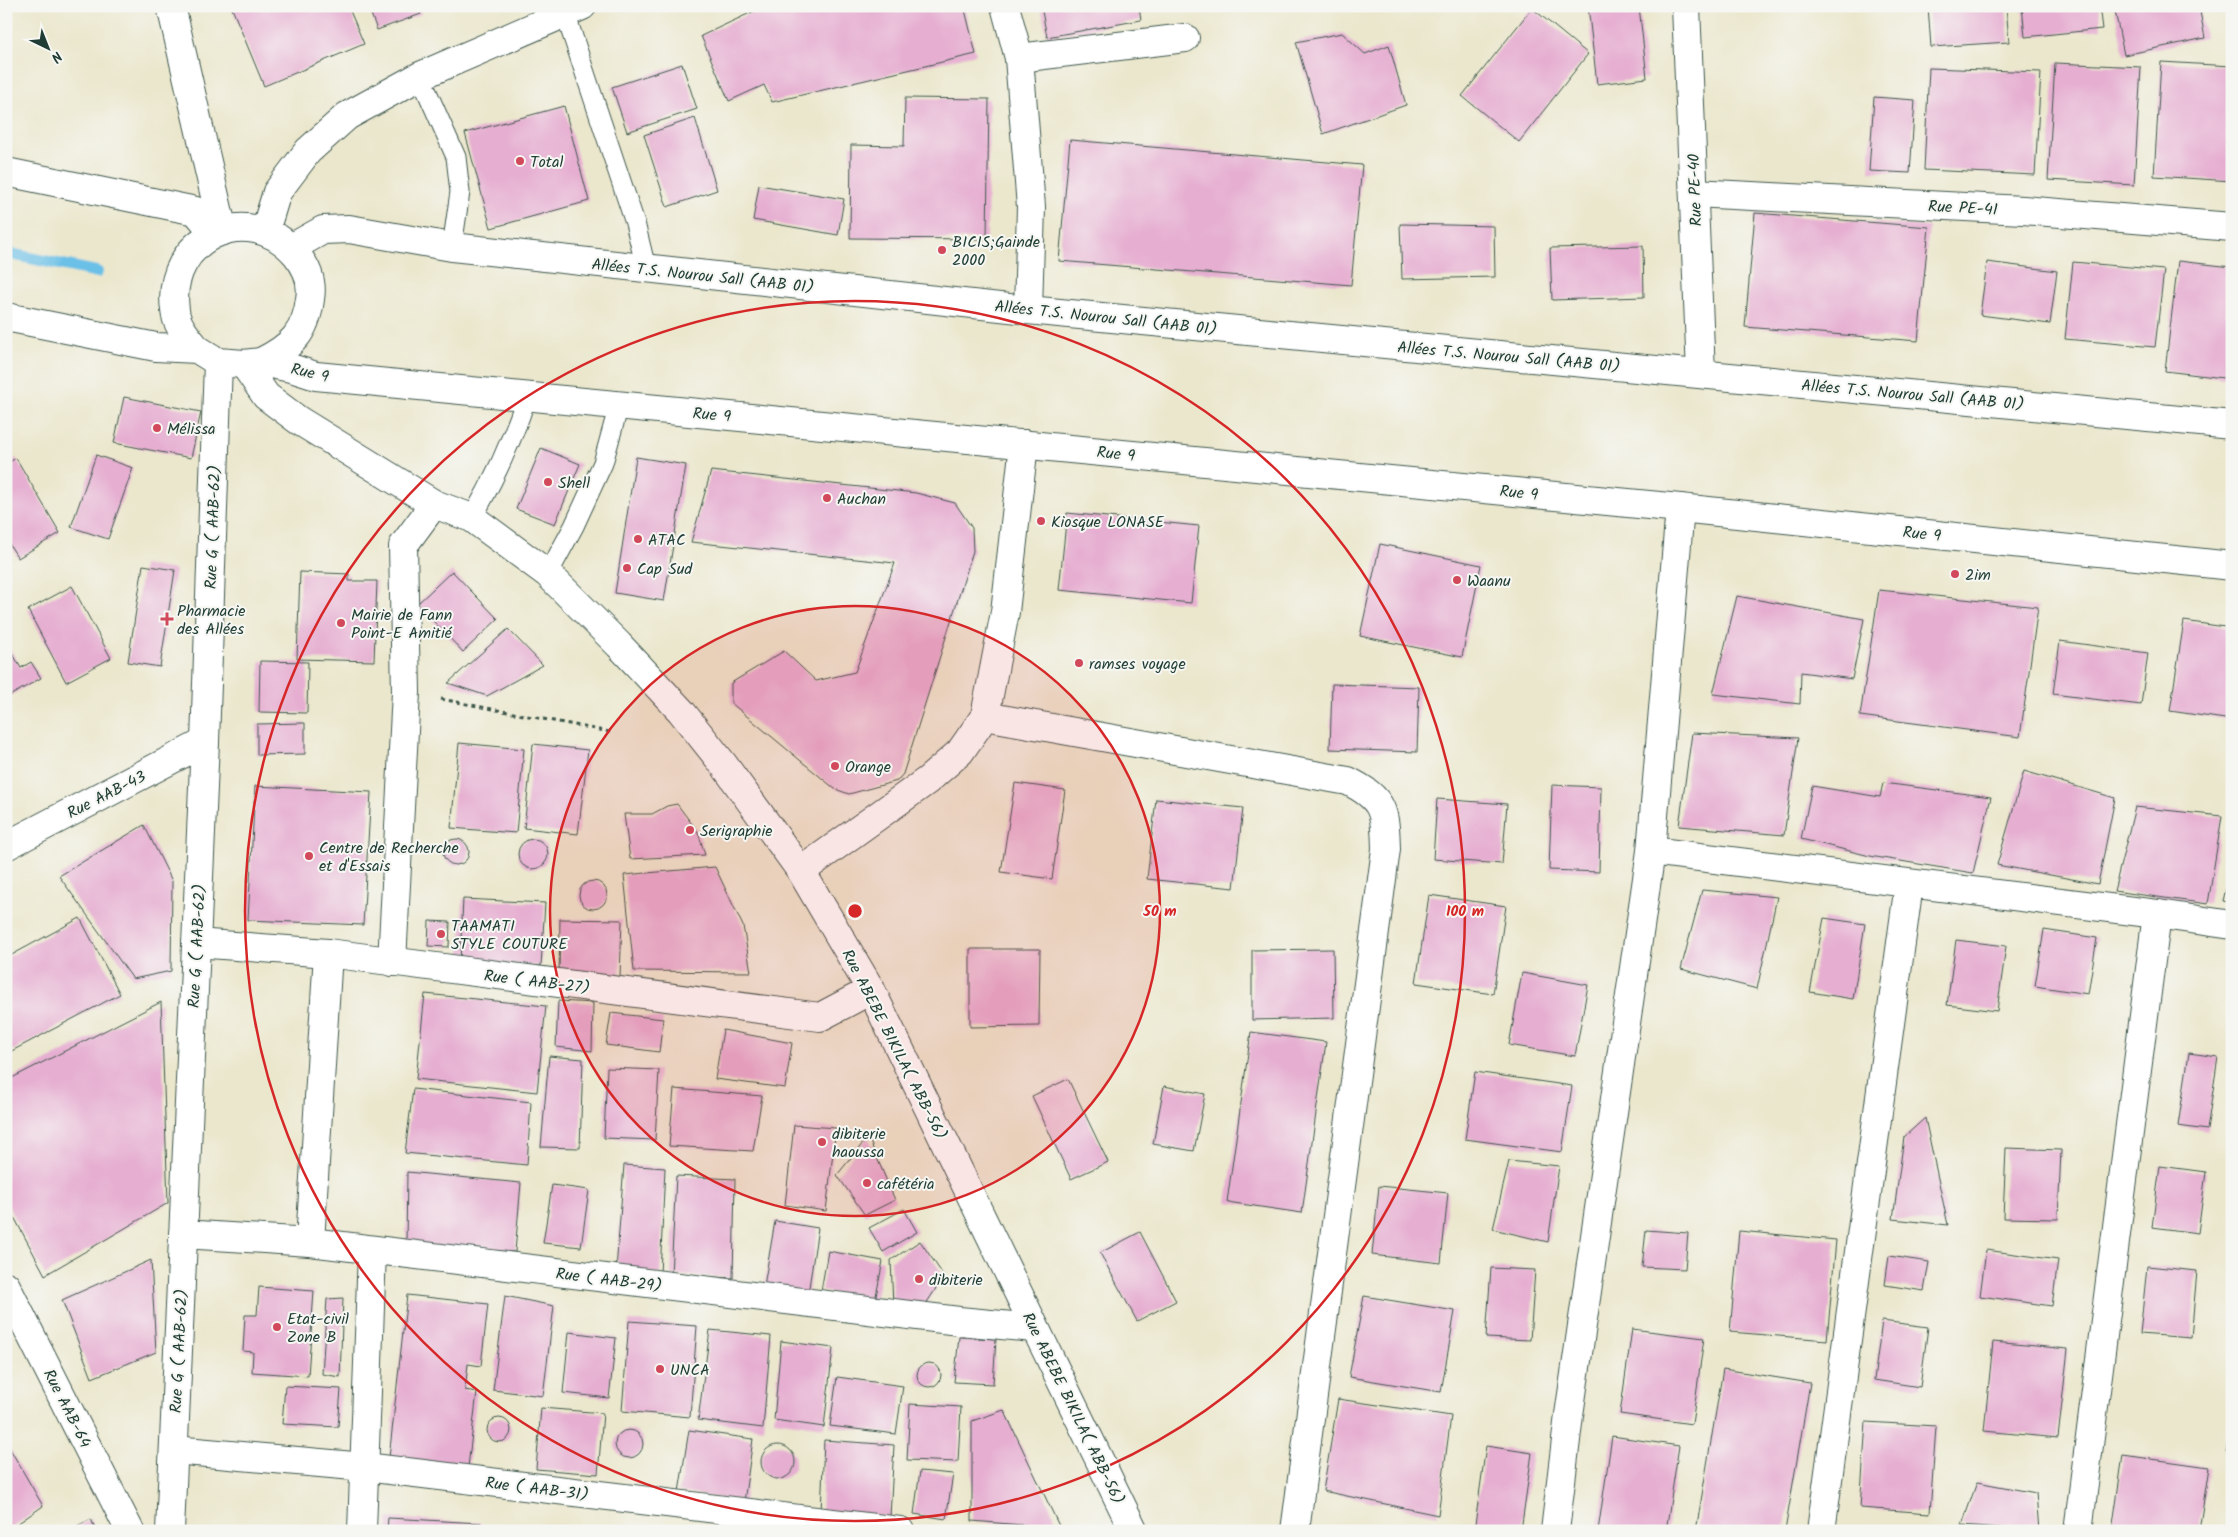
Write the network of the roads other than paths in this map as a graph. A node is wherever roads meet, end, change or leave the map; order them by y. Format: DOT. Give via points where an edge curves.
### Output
graph roads {
  1 [pos="172,6"];
  2 [pos="1005,6"];
  3 [pos="1686,6"];
  4 [pos="573,10"];
  5 [pos="1185,38"];
  6 [pos="1019,58"];
  7 [pos="420,76"];
  8 [pos="6,172"];
  9 [pos="1694,193"];
  10 [pos="2232,227"];
  11 [pos="265,231"];
  12 [pos="219,232"];
  13 [pos="452,247"];
  14 [pos="291,248"];
  15 [pos="646,268"];
  16 [pos="1028,310"];
  17 [pos="6,316"];
  18 [pos="230,359"];
  19 [pos="1701,374"];
  20 [pos="527,396"];
  21 [pos="619,405"];
  22 [pos="2232,425"];
  23 [pos="1024,444"];
  24 [pos="434,504"];
  25 [pos="1680,508"];
  26 [pos="472,518"];
  27 [pos="2232,566"];
  28 [pos="548,574"];
  29 [pos="985,716"];
  30 [pos="205,742"];
  31 [pos="6,846"];
  32 [pos="1651,851"];
  33 [pos="801,871"];
  34 [pos="1909,884"];
  35 [pos="2156,914"];
  36 [pos="2232,925"];
  37 [pos="196,943"];
  38 [pos="328,953"];
  39 [pos="392,962"];
  40 [pos="871,990"];
  41 [pos="184,1234"];
  42 [pos="310,1242"];
  43 [pos="372,1251"];
  44 [pos="6,1286"];
  45 [pos="1034,1328"];
  46 [pos="174,1450"];
  47 [pos="365,1467"];
  48 [pos="130,1531"];
  49 [pos="170,1531"];
  50 [pos="362,1531"];
  51 [pos="900,1531"];
  52 [pos="1134,1531"];
  53 [pos="1294,1531"];
  54 [pos="1555,1531"];
  55 [pos="1821,1531"];
  56 [pos="2078,1531"];
  1 -- 12 [label="street"];
  2 -- 6 [label="street"];
  3 -- 9 [label="street, Rue PE-40"];
  4 -- 7 [label="street"];
  4 -- 15 [label="lane"];
  5 -- 6 [label="street"];
  6 -- 16 [label="street" via="1031,207"];
  7 -- 11 [label="street" via="347,116 308,151 277,192"];
  7 -- 13 [label="lane" via="456,157 460,192"];
  8 -- 12 [label="street" via="196,211"];
  9 -- 10 [label="street, Rue PE-41" via="2013,210"];
  9 -- 19 [label="street, Rue PE-40"];
  11 -- 12 [label="street" via="241,226"];
  11 -- 14 [label="street"];
  12 -- 18 [label="street" via="186,258 176,283 174,311 184,333"];
  13 -- 14 [label="street, Allées T.S. Nourou Sall (AAB 01)" via="348,229 323,230"];
  13 -- 15 [label="street, Allées T.S. Nourou Sall (AAB 01)"];
  14 -- 18 [label="street" via="304,262 310,278 309,312 297,337 274,356"];
  15 -- 16 [label="street, Allées T.S. Nourou Sall (AAB 01)"];
  16 -- 19 [label="street, Allées T.S. Nourou Sall (AAB 01)"];
  17 -- 18 [label="street, Rue 9" via="156,348"];
  18 -- 20 [label="street, Rue 9" via="292,368 316,376"];
  18 -- 24 [label="street, Rue ABEBE BIKILA( ABB-56)" via="266,396 298,420"];
  18 -- 30 [label="street, Rue G ( AAB-62)"];
  19 -- 22 [label="street, Allées T.S. Nourou Sall (AAB 01)"];
  20 -- 21 [label="street, Rue 9"];
  20 -- 26 [label="lane" via="507,454"];
  21 -- 23 [label="street, Rue 9"];
  21 -- 28 [label="lane" via="603,463"];
  23 -- 25 [label="street, Rue 9"];
  23 -- 29 [label="street" via="1006,612"];
  24 -- 26 [label="street, Rue ABEBE BIKILA( ABB-56)"];
  24 -- 39 [label="street" via="403,546 406,692"];
  25 -- 27 [label="street, Rue 9"];
  25 -- 32 [label="street"];
  26 -- 28 [label="street, Rue ABEBE BIKILA( ABB-56)"];
  28 -- 33 [label="street, Rue ABEBE BIKILA( ABB-56)" via="681,711"];
  29 -- 33 [label="street" via="960,752 928,780"];
  29 -- 53 [label="street" via="1348,781 1367,791 1378,803 1385,820 1385,859"];
  30 -- 31 [label="street, Rue AAB-43"];
  30 -- 37 [label="street, Rue G ( AAB-62)"];
  32 -- 34 [label="street"];
  32 -- 54 [label="street" via="1570,1405"];
  33 -- 40 [label="street, Rue ABEBE BIKILA( ABB-56)"];
  34 -- 35 [label="street"];
  34 -- 55 [label="street"];
  35 -- 36 [label="street"];
  35 -- 56 [label="street"];
  37 -- 38 [label="street, Rue ( AAB-27)"];
  37 -- 41 [label="street, Rue G ( AAB-62)"];
  38 -- 39 [label="street, Rue ( AAB-27)"];
  38 -- 42 [label="street"];
  39 -- 40 [label="street, Rue ( AAB-27)" via="820,1017"];
  40 -- 45 [label="street, Rue ABEBE BIKILA( ABB-56)"];
  41 -- 42 [label="street, Rue ( AAB-29)"];
  41 -- 46 [label="street, Rue G ( AAB-62)"];
  42 -- 43 [label="street, Rue ( AAB-29)"];
  43 -- 45 [label="street, Rue ( AAB-29)"];
  43 -- 47 [label="street"];
  44 -- 48 [label="street, Rue AAB-64"];
  45 -- 52 [label="street, Rue ABEBE BIKILA( ABB-56)"];
  46 -- 47 [label="street, Rue ( AAB-31)"];
  46 -- 49 [label="street, Rue G ( AAB-62)"];
  47 -- 50 [label="street"];
  47 -- 51 [label="street, Rue ( AAB-31)"];
}
